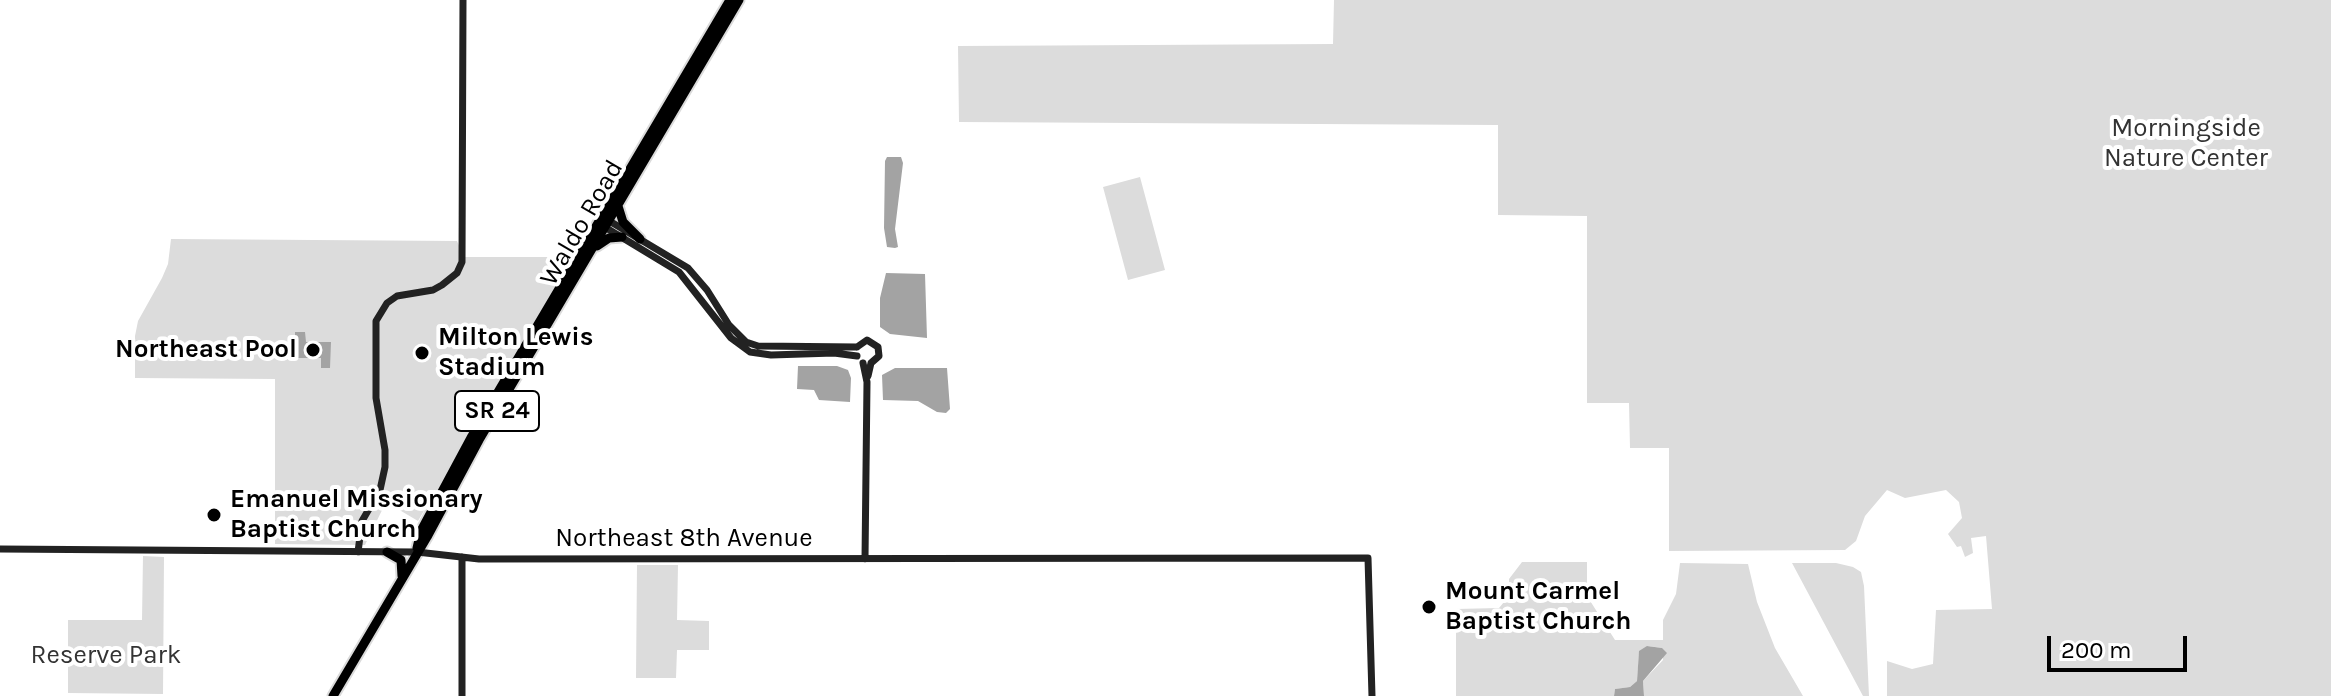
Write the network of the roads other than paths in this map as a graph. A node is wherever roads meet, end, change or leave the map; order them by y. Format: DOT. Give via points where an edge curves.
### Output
graph roads {
  1 [pos="463,0"];
  2 [pos="730,0"];
  3 [pos="739,0"];
  4 [pos="618,204"];
  5 [pos="603,222"];
  6 [pos="622,237"];
  7 [pos="640,239"];
  8 [pos="592,251"];
  9 [pos="711,304"];
  10 [pos="857,352"];
  11 [pos="867,363"];
  12 [pos="0,549"];
  13 [pos="358,552"];
  14 [pos="387,552"];
  15 [pos="417,552"];
  16 [pos="462,557"];
  17 [pos="865,559"];
  18 [pos="402,579"];
  19 [pos="333,696"];
  20 [pos="462,696"];
  21 [pos="1372,696"];
  1 -- 13 [label="street" via="463,252 457,273 448,282 397,296 376,321 376,398 385,467 380,490 362,521"];
  2 -- 5 [label="highway, Waldo Road / SR 24"];
  3 -- 4 [label="highway, Waldo Road / SR 24"];
  4 -- 5 [label="highway, Waldo Road / SR 24"];
  4 -- 7 [label="highway" via="623,222"];
  5 -- 6 [label="street"];
  5 -- 7 [label="street"];
  5 -- 8 [label="highway, Waldo Road / SR 24"];
  5 -- 15 [label="highway, Waldo Road / SR 24" via="442,489 419,535"];
  6 -- 8 [label="highway" via="609,238"];
  6 -- 9 [label="street" via="679,272"];
  7 -- 9 [label="street" via="688,268"];
  8 -- 15 [label="highway, Waldo Road / SR 24"];
  9 -- 10 [label="street" via="737,334 758,346"];
  10 -- 11 [label="street"];
  10 -- 11 [label="street" via="864,341 876,344 879,356"];
  11 -- 17 [label="street"];
  12 -- 13 [label="street, Northeast 8th Avenue"];
  13 -- 14 [label="street, Northeast 8th Avenue"];
  14 -- 15 [label="street, Northeast 8th Avenue"];
  14 -- 18 [label="highway" via="401,560"];
  15 -- 16 [label="street, Northeast 8th Avenue"];
  15 -- 18 [label="highway, Waldo Road / SR 24"];
  16 -- 17 [label="street, Northeast 8th Avenue"];
  16 -- 20 [label="street"];
  17 -- 21 [label="street, Northeast 8th Avenue" via="1368,558"];
  18 -- 19 [label="highway, Waldo Road / SR 24"];
}
